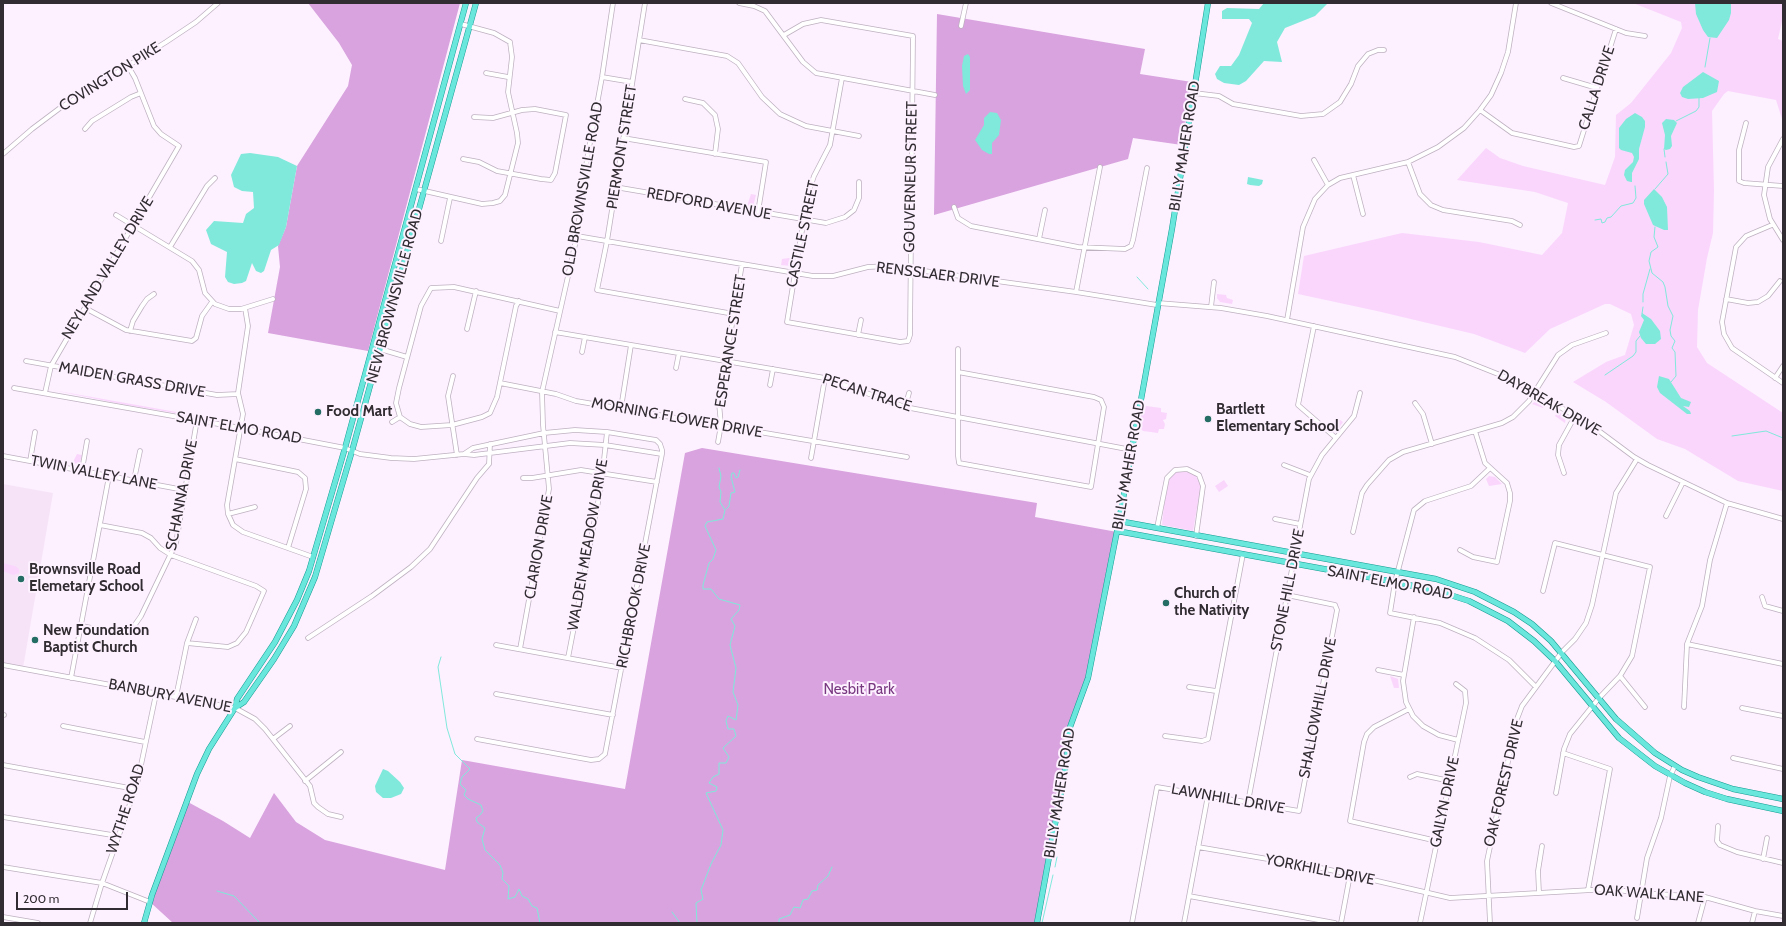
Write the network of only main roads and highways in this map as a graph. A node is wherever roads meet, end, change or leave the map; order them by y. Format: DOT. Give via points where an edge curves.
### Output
graph roads {
  1 [pos="466,3"];
  2 [pos="476,3"];
  3 [pos="1208,3"];
  4 [pos="1119,521"];
  5 [pos="1159,529"];
  6 [pos="1117,531"];
  7 [pos="1188,534"];
  8 [pos="1160,538"];
  9 [pos="1187,543"];
  10 [pos="1514,612"];
  11 [pos="1508,621"];
  12 [pos="235,708"];
  13 [pos="1783,799"];
  14 [pos="1783,810"];
  15 [pos="144,923"];
  16 [pos="1037,923"];
  1 -- 12 [label="main road, NEW BROWNSVILLE ROAD" via="313,557 288,618 237,699"];
  2 -- 12 [label="main road, NEW BROWNSVILLE ROAD" via="317,572 294,626 244,702"];
  3 -- 4 [label="main road, BILLY MAHER ROAD" via="1172,230"];
  4 -- 5 [label="main road, SAINT ELMO ROAD"];
  4 -- 6 [label="main road, BILLY MAHER ROAD"];
  5 -- 7 [label="main road, SAINT ELMO ROAD"];
  5 -- 8 [label="main road"];
  6 -- 8 [label="main road, SAINT ELMO ROAD"];
  6 -- 16 [label="main road, BILLY MAHER ROAD" via="1088,678 1069,730 1067,759"];
  7 -- 9 [label="main road"];
  7 -- 10 [label="main road, SAINT ELMO ROAD" via="1436,579 1494,600"];
  8 -- 9 [label="main road, SAINT ELMO ROAD"];
  9 -- 11 [label="main road, SAINT ELMO ROAD" via="1395,582 1461,598"];
  10 -- 11 [label="main road"];
  10 -- 13 [label="main road, SAINT ELMO ROAD" via="1532,624 1562,652 1624,727 1655,753 1693,776 1720,785"];
  11 -- 14 [label="main road, SAINT ELMO ROAD" via="1555,661 1618,738 1648,762 1670,776 1715,795"];
  12 -- 15 [label="main road" via="209,748 197,774"];
}
